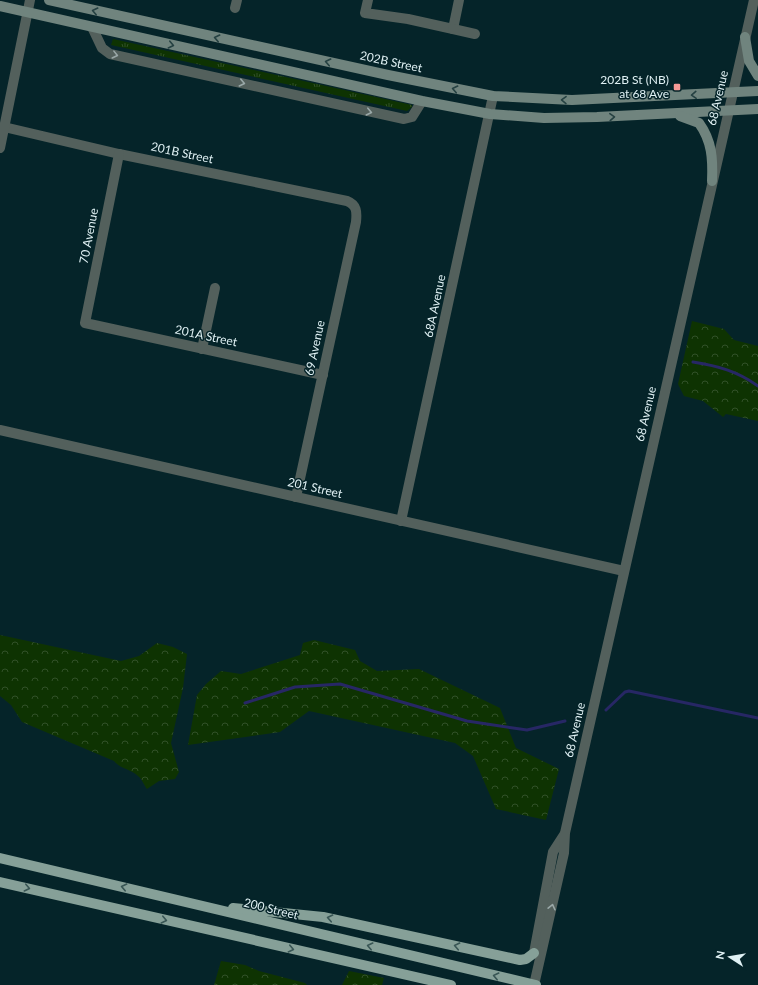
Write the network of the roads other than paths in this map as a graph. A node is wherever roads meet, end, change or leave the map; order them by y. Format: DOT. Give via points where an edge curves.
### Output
graph roads {
  1 [pos="30,0"];
  2 [pos="49,0"];
  3 [pos="368,0"];
  4 [pos="459,0"];
  5 [pos="754,0"];
  6 [pos="0,6"];
  7 [pos="28,12"];
  8 [pos="92,27"];
  9 [pos="453,29"];
  10 [pos="475,34"];
  11 [pos="746,37"];
  12 [pos="758,76"];
  13 [pos="758,91"];
  14 [pos="732,93"];
  15 [pos="493,96"];
  16 [pos="422,101"];
  17 [pos="758,109"];
  18 [pos="728,111"];
  19 [pos="490,114"];
  20 [pos="664,114"];
  21 [pos="4,127"];
  22 [pos="0,148"];
  23 [pos="119,154"];
  24 [pos="712,181"];
  25 [pos="354,204"];
  26 [pos="215,288"];
  27 [pos="85,323"];
  28 [pos="202,349"];
  29 [pos="323,375"];
  30 [pos="0,430"];
  31 [pos="296,497"];
  32 [pos="401,521"];
  33 [pos="624,571"];
  34 [pos="565,833"];
  35 [pos="0,858"];
  36 [pos="0,882"];
  37 [pos="203,905"];
  38 [pos="534,953"];
  39 [pos="452,985"];
  40 [pos="535,985"];
  1 -- 7 [label="street"];
  15 -- 2 [label="main road, 202B Street, one-way"];
  3 -- 9 [label="street" via="365,13"];
  4 -- 9 [label="street"];
  5 -- 11 [label="street, 68 Avenue"];
  6 -- 7 [label="main road"];
  7 -- 8 [label="main road"];
  7 -- 21 [label="street"];
  8 -- 16 [label="main road, one-way"];
  8 -- 16 [label="street, one-way" via="99,45 110,54 404,119 412,117"];
  9 -- 10 [label="street"];
  11 -- 12 [label="main road" via="749,61"];
  11 -- 14 [label="street, 68 Avenue"];
  13 -- 14 [label="main road, 202B Street"];
  14 -- 15 [label="main road, 202B Street, one-way" via="572,100"];
  14 -- 18 [label="street, 68 Avenue"];
  15 -- 19 [label="street, 68A Avenue"];
  16 -- 19 [label="main road"];
  17 -- 18 [label="main road"];
  18 -- 20 [label="main road"];
  18 -- 24 [label="street, 68 Avenue"];
  19 -- 20 [label="main road, one-way" via="544,118"];
  19 -- 32 [label="street, 68A Avenue"];
  20 -- 24 [label="main road" via="686,117 698,123 703,129 710,142 713,157"];
  21 -- 22 [label="street"];
  21 -- 23 [label="street, 201B Street"];
  23 -- 25 [label="street, 201B Street"];
  23 -- 27 [label="street, 70 Avenue"];
  24 -- 33 [label="street, 68 Avenue"];
  25 -- 29 [label="street, 69 Avenue" via="357,209 356,222"];
  26 -- 28 [label="street"];
  27 -- 28 [label="street, 201A Street"];
  28 -- 29 [label="street, 201A Street"];
  29 -- 31 [label="street, 69 Avenue"];
  30 -- 31 [label="street, 201 Street"];
  31 -- 32 [label="street, 201 Street"];
  32 -- 33 [label="street, 201 Street"];
  33 -- 34 [label="street, 68 Avenue"];
  34 -- 38 [label="street, 68 Avenue" via="553,852"];
  40 -- 34 [label="street, 68 Avenue, one-way" via="564,853"];
  37 -- 35 [label="main road, 200 Street, one-way"];
  36 -- 39 [label="main road, one-way"];
  38 -- 37 [label="main road, one-way" via="520,960 323,917"];
  40 -- 37 [label="main road, 200 Street, one-way"];
}
